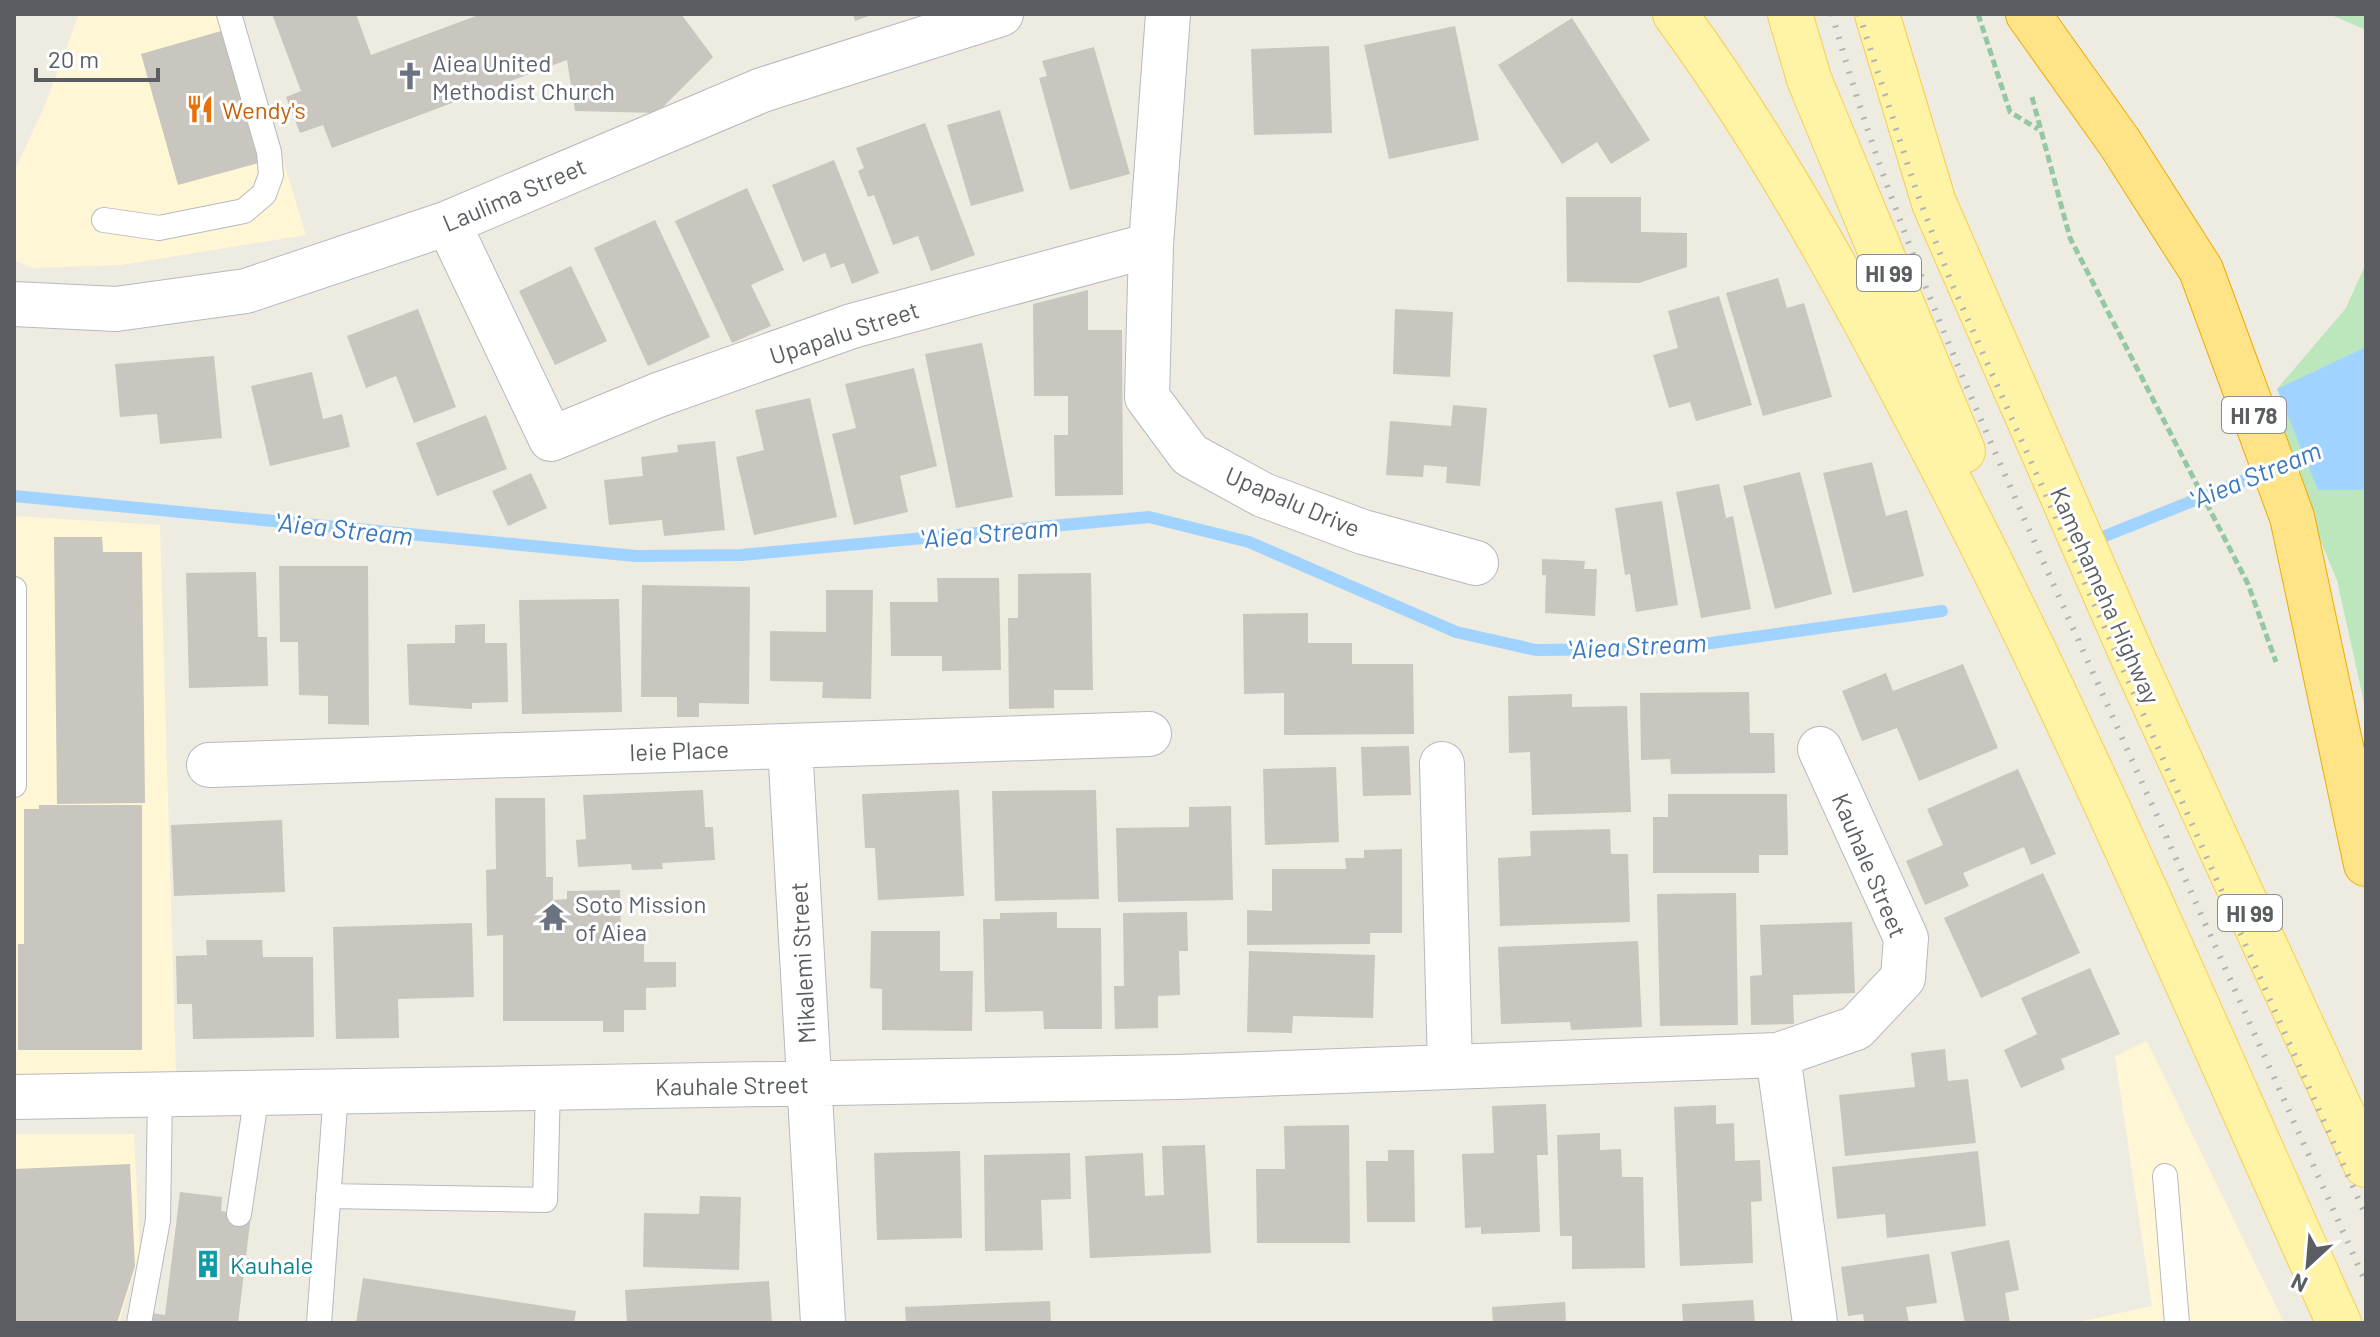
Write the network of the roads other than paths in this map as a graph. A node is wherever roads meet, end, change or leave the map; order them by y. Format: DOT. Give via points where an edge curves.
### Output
graph roads {
  1 [pos="229,14"];
  2 [pos="1001,14"];
  3 [pos="1168,14"];
  4 [pos="1675,14"];
  5 [pos="1790,14"];
  6 [pos="1877,14"];
  7 [pos="2028,14"];
  8 [pos="104,220"];
  9 [pos="448,223"];
  10 [pos="1151,245"];
  11 [pos="14,304"];
  12 [pos="1987,531"];
  13 [pos="1476,563"];
  14 [pos="14,589"];
  15 [pos="1149,734"];
  16 [pos="790,746"];
  17 [pos="1820,749"];
  18 [pos="1442,764"];
  19 [pos="209,765"];
  20 [pos="14,785"];
  21 [pos="2366,864"];
  22 [pos="1778,1055"];
  23 [pos="1450,1067"];
  24 [pos="809,1083"];
  25 [pos="548,1088"];
  26 [pos="336,1092"];
  27 [pos="257,1093"];
  28 [pos="160,1095"];
  29 [pos="14,1097"];
  30 [pos="2366,1165"];
  31 [pos="2165,1176"];
  32 [pos="328,1196"];
  33 [pos="239,1214"];
  34 [pos="139,1323"];
  35 [pos="319,1323"];
  36 [pos="823,1323"];
  37 [pos="1815,1323"];
  38 [pos="2177,1323"];
  39 [pos="2339,1323"];
  1 -- 8 [label="lane" via="269,152 271,175 264,194 244,211 159,228"];
  2 -- 9 [label="street, Laulima Street" via="762,90"];
  3 -- 10 [label="street"];
  4 -- 12 [label="main road" via="1716,70 1839,271"];
  5 -- 12 [label="main road, HI 99" via="1809,79"];
  6 -- 30 [label="main road, Kamehameha Highway / HI 99" via="1934,203 2134,660"];
  7 -- 21 [label="highway, HI 78" via="2201,270 2292,517"];
  9 -- 10 [label="street, Upapalu Street" via="551,439 852,326"];
  9 -- 11 [label="street, Laulima Street" via="246,291 116,309"];
  10 -- 13 [label="street, Upapalu Drive" via="1147,397 1190,455 1263,495 1363,532"];
  12 -- 39 [label="main road, HI 99" via="2068,725"];
  14 -- 20 [label="lane"];
  15 -- 16 [label="street, Ieie Place"];
  16 -- 19 [label="street, Ieie Place"];
  16 -- 24 [label="street, Mikalemi Street"];
  17 -- 22 [label="street, Kauhale Street" via="1906,938 1903,978 1856,1028"];
  18 -- 23 [label="street"];
  22 -- 23 [label="street, Kauhale Street"];
  22 -- 37 [label="street"];
  23 -- 24 [label="street, Kauhale Street"];
  24 -- 25 [label="street, Kauhale Street"];
  24 -- 36 [label="street, Mikalemi Street"];
  25 -- 26 [label="street, Kauhale Street"];
  25 -- 32 [label="lane" via="545,1200"];
  26 -- 27 [label="street, Kauhale Street"];
  26 -- 32 [label="lane"];
  27 -- 28 [label="street, Kauhale Street"];
  27 -- 33 [label="lane"];
  28 -- 29 [label="street, Kauhale Street"];
  28 -- 34 [label="lane" via="158,1220"];
  31 -- 38 [label="lane"];
  32 -- 35 [label="lane"];
}
